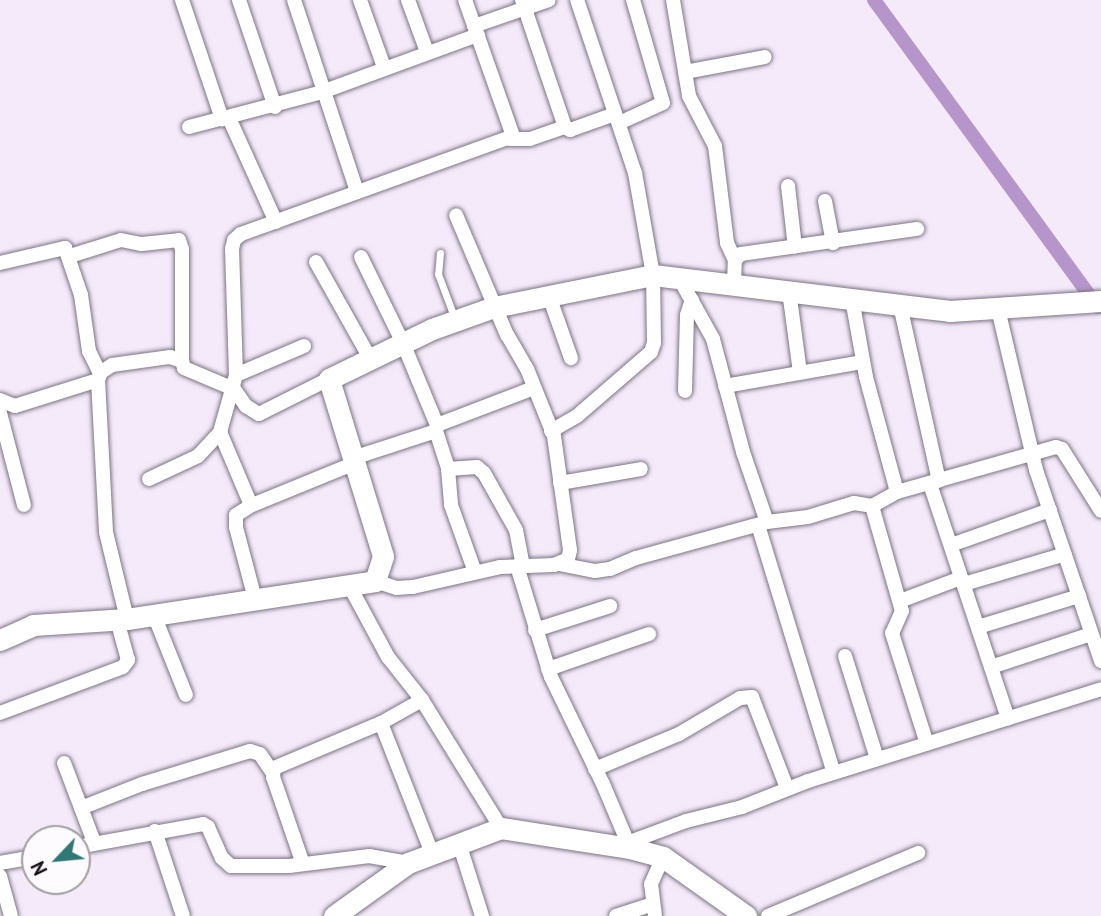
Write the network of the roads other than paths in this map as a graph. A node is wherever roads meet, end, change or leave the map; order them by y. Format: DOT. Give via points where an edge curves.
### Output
graph roads {
  1 [pos="182,0"];
  2 [pos="239,0"];
  3 [pos="294,0"];
  4 [pos="360,0"];
  5 [pos="408,0"];
  6 [pos="465,0"];
  7 [pos="548,0"];
  8 [pos="577,0"];
  9 [pos="633,0"];
  10 [pos="673,0"];
  11 [pos="523,4"];
  12 [pos="476,30"];
  13 [pos="427,52"];
  14 [pos="765,57"];
  15 [pos="384,67"];
  16 [pos="685,72"];
  17 [pos="322,92"];
  18 [pos="275,107"];
  19 [pos="225,118"];
  20 [pos="617,119"];
  21 [pos="189,127"];
  22 [pos="565,127"];
  23 [pos="510,139"];
  24 [pos="788,187"];
  25 [pos="357,192"];
  26 [pos="825,201"];
  27 [pos="456,215"];
  28 [pos="276,222"];
  29 [pos="917,229"];
  30 [pos="833,243"];
  31 [pos="795,247"];
  32 [pos="440,253"];
  33 [pos="70,256"];
  34 [pos="360,257"];
  35 [pos="735,260"];
  36 [pos="316,262"];
  37 [pos="0,263"];
  38 [pos="653,275"];
  39 [pos="678,276"];
  40 [pos="734,284"];
  41 [pos="789,291"];
  42 [pos="549,296"];
  43 [pos="852,299"];
  44 [pos="692,300"];
  45 [pos="1101,301"];
  46 [pos="900,305"];
  47 [pos="494,307"];
  48 [pos="998,309"];
  49 [pos="455,320"];
  50 [pos="403,342"];
  51 [pos="304,346"];
  52 [pos="571,358"];
  53 [pos="371,360"];
  54 [pos="182,361"];
  55 [pos="863,362"];
  56 [pos="800,372"];
  57 [pos="99,377"];
  58 [pos="329,379"];
  59 [pos="235,382"];
  60 [pos="725,386"];
  61 [pos="534,388"];
  62 [pos="685,391"];
  63 [pos="0,400"];
  64 [pos="0,413"];
  65 [pos="436,428"];
  66 [pos="551,431"];
  67 [pos="220,432"];
  68 [pos="1032,456"];
  69 [pos="354,461"];
  70 [pos="448,469"];
  71 [pos="641,469"];
  72 [pos="149,479"];
  73 [pos="934,482"];
  74 [pos="560,484"];
  75 [pos="897,492"];
  76 [pos="24,505"];
  77 [pos="251,505"];
  78 [pos="872,506"];
  79 [pos="1050,510"];
  80 [pos="1101,511"];
  81 [pos="762,523"];
  82 [pos="951,545"];
  83 [pos="1065,554"];
  84 [pos="559,564"];
  85 [pos="520,566"];
  86 [pos="475,572"];
  87 [pos="374,581"];
  88 [pos="963,581"];
  89 [pos="349,585"];
  90 [pos="1079,596"];
  91 [pos="255,599"];
  92 [pos="900,601"];
  93 [pos="610,606"];
  94 [pos="154,615"];
  95 [pos="122,619"];
  96 [pos="978,627"];
  97 [pos="534,630"];
  98 [pos="649,634"];
  99 [pos="1091,634"];
  100 [pos="0,640"];
  101 [pos="845,656"];
  102 [pos="1101,661"];
  103 [pos="991,667"];
  104 [pos="548,669"];
  105 [pos="1101,689"];
  106 [pos="186,695"];
  107 [pos="422,700"];
  108 [pos="0,713"];
  109 [pos="1008,718"];
  110 [pos="381,723"];
  111 [pos="927,744"];
  112 [pos="877,759"];
  113 [pos="64,763"];
  114 [pos="595,769"];
  115 [pos="272,772"];
  116 [pos="834,773"];
  117 [pos="787,788"];
  118 [pos="81,808"];
  119 [pos="501,828"];
  120 [pos="155,831"];
  121 [pos="94,842"];
  122 [pos="91,843"];
  123 [pos="459,843"];
  124 [pos="629,846"];
  125 [pos="432,853"];
  126 [pos="918,853"];
  127 [pos="663,857"];
  128 [pos="21,859"];
  129 [pos="0,863"];
  130 [pos="408,863"];
  131 [pos="303,864"];
  132 [pos="0,876"];
  133 [pos="654,910"];
  134 [pos="11,916"];
  135 [pos="183,916"];
  136 [pos="334,916"];
  137 [pos="482,916"];
  138 [pos="616,916"];
  139 [pos="746,916"];
  140 [pos="768,916"];
  1 -- 19 [label="street"];
  2 -- 18 [label="street"];
  3 -- 17 [label="street"];
  4 -- 15 [label="street"];
  5 -- 13 [label="street"];
  6 -- 12 [label="street"];
  7 -- 11 [label="street"];
  8 -- 20 [label="street"];
  9 -- 20 [label="street" via="663,103"];
  10 -- 16 [label="street"];
  11 -- 12 [label="street"];
  11 -- 22 [label="street"];
  12 -- 13 [label="street"];
  12 -- 23 [label="street" via="513,129"];
  13 -- 15 [label="street"];
  14 -- 16 [label="street"];
  15 -- 17 [label="street"];
  16 -- 35 [label="street" via="692,104 715,146 727,243"];
  17 -- 18 [label="street"];
  17 -- 25 [label="street"];
  18 -- 19 [label="street"];
  19 -- 21 [label="street"];
  19 -- 28 [label="street"];
  20 -- 22 [label="street" via="570,130"];
  20 -- 38 [label="street" via="635,173"];
  22 -- 23 [label="street" via="530,139"];
  23 -- 25 [label="street"];
  24 -- 31 [label="street"];
  25 -- 28 [label="street"];
  26 -- 30 [label="street"];
  27 -- 47 [label="street"];
  28 -- 59 [label="street" via="234,240"];
  29 -- 30 [label="street"];
  30 -- 31 [label="street"];
  31 -- 35 [label="street" via="741,254"];
  32 -- 49 [label="lane" via="438,274"];
  33 -- 37 [label="street" via="60,247"];
  33 -- 54 [label="street" via="116,241 179,240"];
  33 -- 57 [label="street" via="89,351"];
  34 -- 50 [label="street"];
  35 -- 40 [label="street"];
  36 -- 53 [label="street"];
  38 -- 39 [label="street"];
  38 -- 42 [label="street"];
  38 -- 66 [label="street" via="651,352 577,416"];
  39 -- 40 [label="street"];
  39 -- 44 [label="street"];
  40 -- 41 [label="street"];
  41 -- 43 [label="street"];
  41 -- 56 [label="street"];
  42 -- 47 [label="street"];
  42 -- 52 [label="street"];
  43 -- 46 [label="street"];
  43 -- 55 [label="street"];
  44 -- 60 [label="street" via="713,339"];
  44 -- 62 [label="street" via="687,315"];
  45 -- 48 [label="street"];
  46 -- 48 [label="street" via="950,311"];
  46 -- 73 [label="street"];
  47 -- 49 [label="street"];
  47 -- 61 [label="street"];
  48 -- 68 [label="street"];
  49 -- 50 [label="street"];
  50 -- 53 [label="street"];
  50 -- 65 [label="street"];
  51 -- 59 [label="street"];
  53 -- 58 [label="street"];
  54 -- 57 [label="street" via="170,357 112,366"];
  54 -- 59 [label="street" via="184,368"];
  55 -- 56 [label="street"];
  55 -- 75 [label="street"];
  56 -- 60 [label="street"];
  57 -- 63 [label="street" via="15,406"];
  57 -- 95 [label="street" via="106,532"];
  58 -- 59 [label="street" via="259,414 246,406"];
  58 -- 69 [label="street"];
  59 -- 67 [label="street"];
  60 -- 81 [label="street"];
  61 -- 65 [label="street"];
  61 -- 66 [label="street"];
  64 -- 76 [label="street"];
  65 -- 69 [label="street"];
  65 -- 70 [label="street"];
  66 -- 74 [label="street"];
  67 -- 72 [label="street" via="198,456"];
  67 -- 77 [label="street"];
  68 -- 73 [label="street"];
  68 -- 79 [label="street"];
  68 -- 80 [label="street" via="1062,449"];
  69 -- 77 [label="street"];
  69 -- 87 [label="street" via="383,556"];
  70 -- 85 [label="street" via="477,467 484,473 516,530"];
  70 -- 86 [label="street" via="451,505"];
  71 -- 74 [label="street"];
  73 -- 75 [label="street"];
  73 -- 82 [label="street"];
  74 -- 84 [label="street" via="570,550 568,559"];
  75 -- 78 [label="street"];
  77 -- 91 [label="street" via="235,519"];
  78 -- 81 [label="street" via="854,503 808,517"];
  78 -- 92 [label="street"];
  79 -- 82 [label="street"];
  79 -- 83 [label="street"];
  81 -- 84 [label="street" via="610,569 594,571"];
  81 -- 116 [label="street"];
  82 -- 88 [label="street"];
  83 -- 88 [label="street"];
  83 -- 90 [label="street"];
  84 -- 85 [label="street"];
  85 -- 86 [label="street"];
  85 -- 97 [label="street"];
  86 -- 87 [label="street" via="412,587"];
  87 -- 89 [label="street"];
  88 -- 92 [label="street"];
  88 -- 96 [label="street"];
  89 -- 91 [label="street"];
  89 -- 107 [label="street" via="388,657"];
  90 -- 96 [label="street"];
  90 -- 99 [label="street"];
  91 -- 94 [label="street"];
  92 -- 111 [label="street" via="901,617 892,633"];
  93 -- 97 [label="street"];
  94 -- 95 [label="street"];
  94 -- 106 [label="street"];
  95 -- 100 [label="street" via="33,625"];
  95 -- 108 [label="street" via="128,660 123,667"];
  96 -- 103 [label="street"];
  97 -- 104 [label="street"];
  98 -- 104 [label="street"];
  99 -- 102 [label="street"];
  99 -- 103 [label="street"];
  101 -- 112 [label="street"];
  103 -- 109 [label="street"];
  104 -- 114 [label="street"];
  105 -- 109 [label="street"];
  107 -- 110 [label="street"];
  107 -- 119 [label="street"];
  109 -- 111 [label="street"];
  110 -- 115 [label="street" via="278,763"];
  110 -- 125 [label="street"];
  111 -- 112 [label="street"];
  112 -- 116 [label="street"];
  113 -- 118 [label="street"];
  114 -- 117 [label="street" via="679,734 747,697 756,701"];
  114 -- 124 [label="street"];
  115 -- 118 [label="street" via="260,754 250,751"];
  115 -- 131 [label="street"];
  116 -- 117 [label="street"];
  117 -- 124 [label="street" via="742,807 686,821"];
  118 -- 121 [label="street"];
  119 -- 123 [label="street"];
  119 -- 124 [label="street"];
  120 -- 121 [label="street"];
  120 -- 131 [label="street" via="203,824 231,866"];
  120 -- 135 [label="street"];
  121 -- 122 [label="street"];
  123 -- 125 [label="street"];
  123 -- 137 [label="street"];
  124 -- 127 [label="street"];
  125 -- 130 [label="street"];
  126 -- 140 [label="street"];
  127 -- 133 [label="street" via="651,884"];
  127 -- 139 [label="street"];
  128 -- 129 [label="street"];
  130 -- 131 [label="street" via="369,856"];
  130 -- 136 [label="street"];
  132 -- 134 [label="street"];
  133 -- 138 [label="street"];
}
